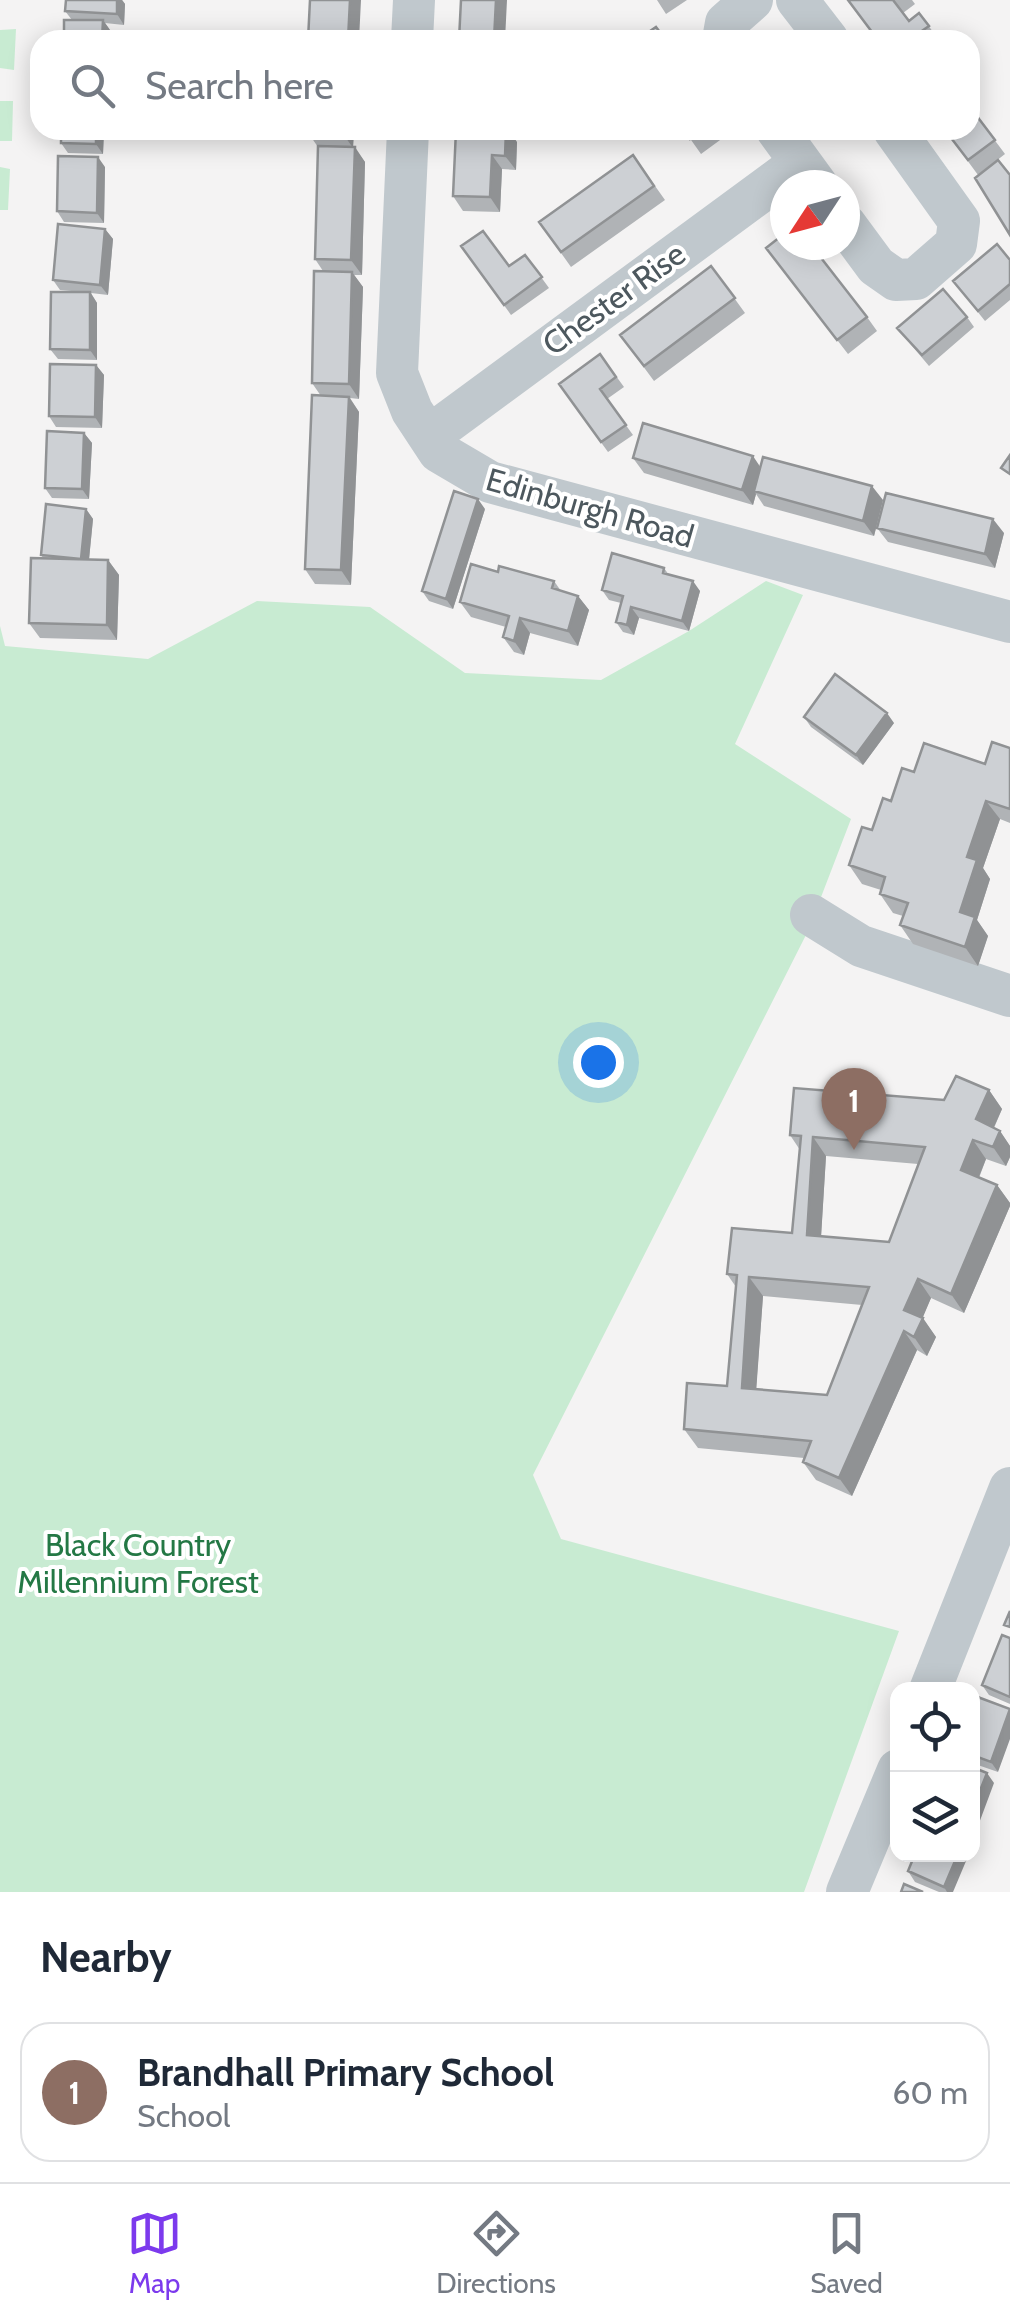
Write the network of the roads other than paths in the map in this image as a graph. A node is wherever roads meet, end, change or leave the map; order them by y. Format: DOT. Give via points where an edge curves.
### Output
graph roads {
  1 [pos="414,0"];
  2 [pos="752,0"];
  3 [pos="797,0"];
  4 [pos="412,30"];
  5 [pos="725,30"];
  6 [pos="820,30"];
  7 [pos="408,140"];
  8 [pos="901,140"];
  9 [pos="798,159"];
  10 [pos="860,244"];
  11 [pos="429,436"];
  12 [pos="1010,622"];
  13 [pos="811,916"];
  14 [pos="1010,996"];
  15 [pos="1010,1488"];
  16 [pos="933,1682"];
  17 [pos="897,1772"];
  18 [pos="847,1892"];
  1 -- 4 [label="street"];
  2 -- 5 [label="street"];
  3 -- 6 [label="street"];
  7 -- 11 [label="street, Edinburgh Road" via="398,373"];
  8 -- 10 [label="street" via="959,221 956,244 916,279 896,280"];
  9 -- 11 [label="street, Chester Rise"];
  11 -- 12 [label="street, Edinburgh Road" via="459,468 490,482"];
  13 -- 14 [label="street" via="862,946"];
  15 -- 16 [label="street"];
  17 -- 18 [label="street"];
}
